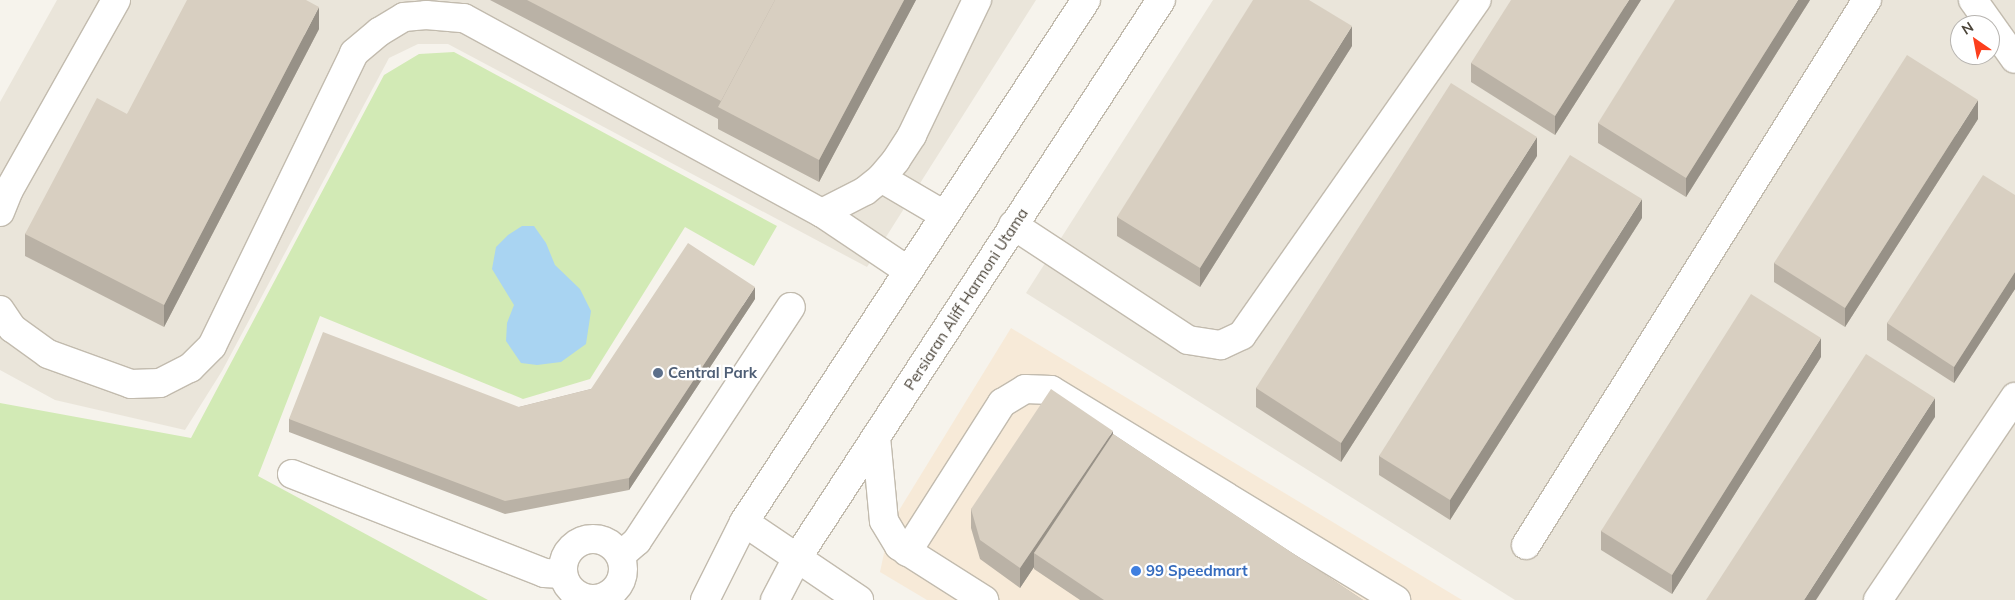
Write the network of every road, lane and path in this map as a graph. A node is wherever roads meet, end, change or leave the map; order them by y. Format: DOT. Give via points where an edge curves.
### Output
graph roads {
  1 [pos="116,0"];
  2 [pos="978,0"];
  3 [pos="1086,0"];
  4 [pos="1160,0"];
  5 [pos="1477,0"];
  6 [pos="1867,0"];
  7 [pos="1973,0"];
  8 [pos="2015,59"];
  9 [pos="881,178"];
  10 [pos="0,212"];
  11 [pos="822,213"];
  12 [pos="944,215"];
  13 [pos="1014,225"];
  14 [pos="907,270"];
  15 [pos="792,307"];
  16 [pos="0,310"];
  17 [pos="2015,397"];
  18 [pos="876,436"];
  19 [pos="292,474"];
  20 [pos="744,522"];
  21 [pos="1526,544"];
  22 [pos="907,552"];
  23 [pos="621,555"];
  24 [pos="796,558"];
  25 [pos="563,574"];
  26 [pos="617,596"];
  27 [pos="705,600"];
  28 [pos="776,600"];
  29 [pos="856,600"];
  30 [pos="984,600"];
  31 [pos="1396,600"];
  32 [pos="1878,600"];
  1 -- 10 [label="street" via="9,190"];
  2 -- 9 [label="street" via="912,135"];
  3 -- 12 [label="street"];
  4 -- 13 [label="street, Persiaran Aliff Harmoni Utama"];
  5 -- 13 [label="street" via="1242,335 1221,345 1188,340"];
  6 -- 21 [label="street"];
  7 -- 8 [label="street"];
  9 -- 11 [label="street" via="845,203"];
  9 -- 12 [label="street"];
  11 -- 14 [label="street"];
  11 -- 16 [label="street" via="464,18 404,17 354,53 212,346 190,368 160,383 131,384 48,354 12,328"];
  12 -- 14 [label="street"];
  13 -- 18 [label="street, Persiaran Aliff Harmoni Utama"];
  14 -- 20 [label="street"];
  15 -- 23 [label="street" via="637,541"];
  17 -- 32 [label="street"];
  18 -- 22 [label="street" via="884,521 899,546"];
  18 -- 24 [label="street, Persiaran Aliff Harmoni Utama"];
  19 -- 25 [label="street" via="544,573"];
  20 -- 24 [label="street"];
  20 -- 27 [label="street"];
  22 -- 30 [label="street"];
  22 -- 31 [label="street" via="1002,403 1026,389 1051,390"];
  23 -- 25 [label="street" via="616,547 599,538 580,542 566,555"];
  23 -- 26 [label="street" via="623,576"];
  24 -- 28 [label="street, Persiaran Aliff Harmoni Utama"];
  24 -- 29 [label="street"];
  25 -- 26 [label="street" via="578,595 595,599"];
}
